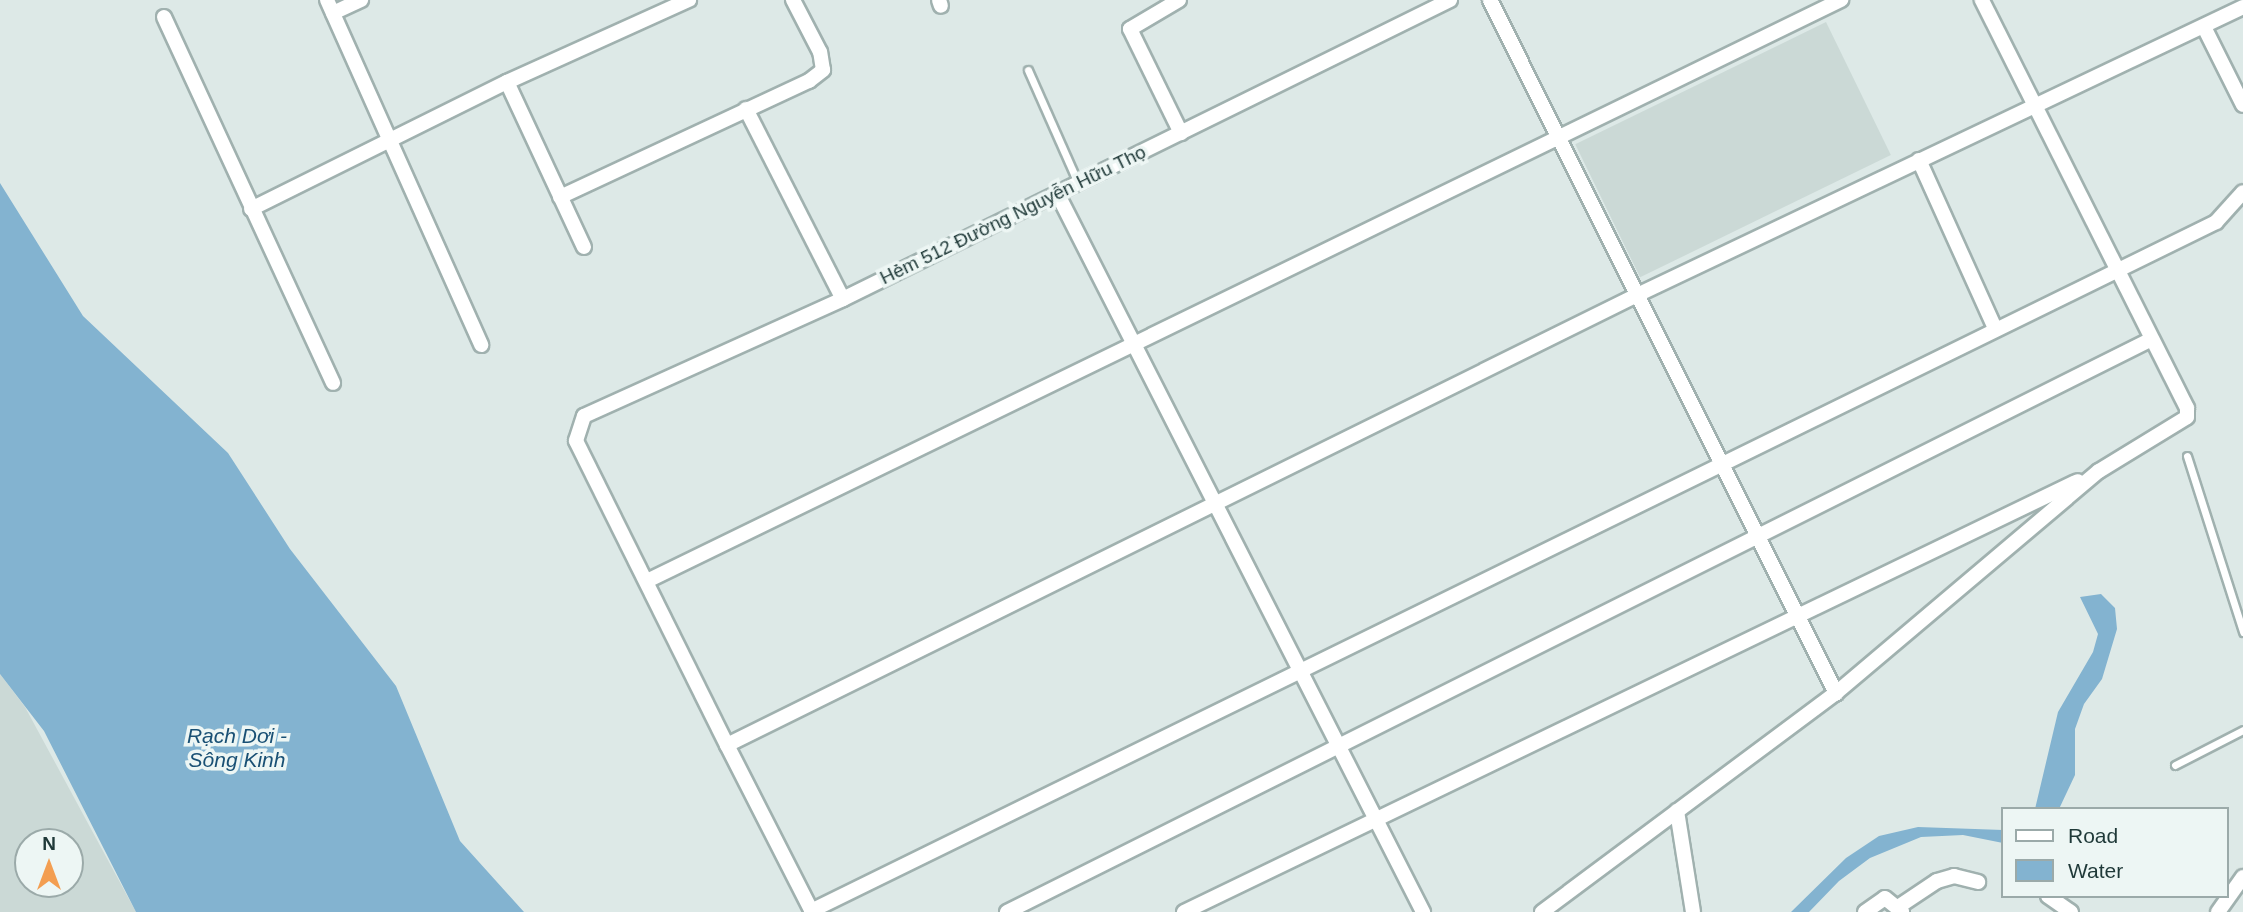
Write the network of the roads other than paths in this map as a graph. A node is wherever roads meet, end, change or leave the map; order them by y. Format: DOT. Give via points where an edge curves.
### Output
graph roads {
  1 [pos="361,0"];
  2 [pos="689,0"];
  3 [pos="793,0"];
  4 [pos="1178,0"];
  5 [pos="1450,0"];
  6 [pos="1490,0"];
  7 [pos="1841,0"];
  8 [pos="1982,0"];
  9 [pos="330,6"];
  10 [pos="2243,8"];
  11 [pos="164,17"];
  12 [pos="2204,27"];
  13 [pos="1028,70"];
  14 [pos="507,82"];
  15 [pos="2243,105"];
  16 [pos="2033,108"];
  17 [pos="746,109"];
  18 [pos="1181,133"];
  19 [pos="1557,137"];
  20 [pos="389,138"];
  21 [pos="1919,160"];
  22 [pos="1078,183"];
  23 [pos="2243,191"];
  24 [pos="1057,193"];
  25 [pos="559,197"];
  26 [pos="251,209"];
  27 [pos="584,247"];
  28 [pos="2116,268"];
  29 [pos="1635,296"];
  30 [pos="843,299"];
  31 [pos="1995,328"];
  32 [pos="2150,340"];
  33 [pos="1132,344"];
  34 [pos="481,345"];
  35 [pos="333,383"];
  36 [pos="2187,456"];
  37 [pos="1720,463"];
  38 [pos="2099,471"];
  39 [pos="1212,504"];
  40 [pos="1757,537"];
  41 [pos="649,580"];
  42 [pos="1797,617"];
  43 [pos="2243,632"];
  44 [pos="1298,671"];
  45 [pos="1836,693"];
  46 [pos="2243,730"];
  47 [pos="727,745"];
  48 [pos="1338,747"];
  49 [pos="2175,765"];
  50 [pos="1677,811"];
  51 [pos="1376,821"];
  52 [pos="2243,877"];
  53 [pos="1978,882"];
  54 [pos="2229,897"];
  55 [pos="2051,898"];
  56 [pos="1900,910"];
  57 [pos="812,911"];
  58 [pos="1693,911"];
  59 [pos="1007,912"];
  60 [pos="1184,912"];
  61 [pos="1423,912"];
  62 [pos="1542,912"];
  63 [pos="1865,912"];
  64 [pos="2071,912"];
  1 -- 9 [label="street"];
  2 -- 14 [label="street"];
  3 -- 17 [label="street" via="820,52 823,70"];
  4 -- 18 [label="street" via="1130,29"];
  5 -- 18 [label="street, Hẻm 512 Đường Nguyễn Hữu Thọ"];
  6 -- 19 [label="street"];
  7 -- 19 [label="street"];
  8 -- 16 [label="street"];
  9 -- 20 [label="street"];
  10 -- 12 [label="street"];
  11 -- 26 [label="street"];
  12 -- 15 [label="street"];
  12 -- 16 [label="street"];
  13 -- 22 [label="lane"];
  14 -- 20 [label="street"];
  14 -- 25 [label="street"];
  16 -- 21 [label="street"];
  16 -- 28 [label="street"];
  17 -- 25 [label="street"];
  17 -- 30 [label="street"];
  18 -- 22 [label="street, Hẻm 512 Đường Nguyễn Hữu Thọ"];
  19 -- 29 [label="street"];
  19 -- 33 [label="street"];
  20 -- 26 [label="street"];
  20 -- 34 [label="street"];
  21 -- 29 [label="street"];
  21 -- 31 [label="street"];
  22 -- 24 [label="street, Hẻm 512 Đường Nguyễn Hữu Thọ"];
  23 -- 28 [label="street" via="2225,216"];
  24 -- 30 [label="street, Hẻm 512 Đường Nguyễn Hữu Thọ"];
  24 -- 33 [label="street"];
  25 -- 27 [label="street"];
  26 -- 35 [label="street"];
  28 -- 31 [label="street"];
  28 -- 32 [label="street"];
  29 -- 37 [label="street"];
  29 -- 39 [label="street"];
  30 -- 41 [label="street, Hẻm 512 Đường Nguyễn Hữu Thọ" via="584,415 576,441"];
  31 -- 37 [label="street"];
  32 -- 38 [label="street" via="2187,408 2187,417"];
  32 -- 40 [label="street"];
  33 -- 39 [label="street"];
  33 -- 41 [label="street"];
  36 -- 43 [label="lane"];
  37 -- 40 [label="street"];
  37 -- 44 [label="street"];
  38 -- 42 [label="street"];
  38 -- 45 [label="street"];
  39 -- 44 [label="street"];
  39 -- 47 [label="street"];
  40 -- 42 [label="street"];
  40 -- 48 [label="street"];
  41 -- 47 [label="street"];
  42 -- 45 [label="street"];
  42 -- 51 [label="street"];
  44 -- 48 [label="street"];
  44 -- 57 [label="street"];
  45 -- 50 [label="street"];
  46 -- 49 [label="lane"];
  47 -- 57 [label="street"];
  48 -- 51 [label="street"];
  48 -- 59 [label="street"];
  50 -- 58 [label="street"];
  50 -- 62 [label="street"];
  51 -- 60 [label="street"];
  51 -- 61 [label="street"];
  52 -- 54 [label="street"];
  53 -- 56 [label="street" via="1954,876 1937,881"];
  55 -- 64 [label="street"];
  56 -- 63 [label="street" via="1885,898"];
}
